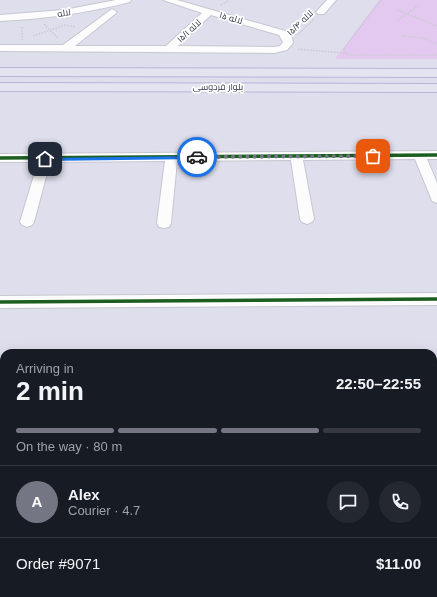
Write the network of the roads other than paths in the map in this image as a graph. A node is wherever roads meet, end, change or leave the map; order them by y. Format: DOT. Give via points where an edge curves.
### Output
graph roads {
  1 [pos="99,0"];
  2 [pos="127,0"];
  3 [pos="167,0"];
  4 [pos="332,0"];
  5 [pos="0,12"];
  6 [pos="112,12"];
  7 [pos="209,12"];
  8 [pos="321,12"];
  9 [pos="0,18"];
  10 [pos="0,48"];
  11 [pos="63,49"];
  12 [pos="170,49"];
  13 [pos="0,72"];
  14 [pos="437,73"];
  15 [pos="0,87"];
  16 [pos="437,88"];
  17 [pos="419,155"];
  18 [pos="437,155"];
  19 [pos="296,156"];
  20 [pos="0,158"];
  21 [pos="171,158"];
  22 [pos="45,159"];
  23 [pos="437,198"];
  24 [pos="307,219"];
  25 [pos="27,222"];
  26 [pos="164,223"];
  27 [pos="437,299"];
  28 [pos="0,302"];
  1 -- 5 [label="street, لاله" via="44,9"];
  2 -- 9 [label="street, لاله" via="39,18"];
  3 -- 7 [label="street, لاله ۱۵"];
  4 -- 8 [label="street"];
  6 -- 11 [label="street"];
  7 -- 12 [label="street, لاله ۱۵/۱"];
  7 -- 12 [label="street, لاله ۱۵" via="282,33 287,38 286,46 274,50"];
  10 -- 11 [label="street"];
  11 -- 12 [label="street"];
  13 -- 14 [label="main road, بلوار فردوسی"];
  15 -- 16 [label="main road, بلوار فردوسی"];
  17 -- 18 [label="street"];
  17 -- 19 [label="street"];
  17 -- 23 [label="street"];
  19 -- 21 [label="street"];
  19 -- 24 [label="street"];
  20 -- 22 [label="street"];
  21 -- 22 [label="street"];
  21 -- 26 [label="street"];
  22 -- 25 [label="street"];
  27 -- 28 [label="street"];
}
